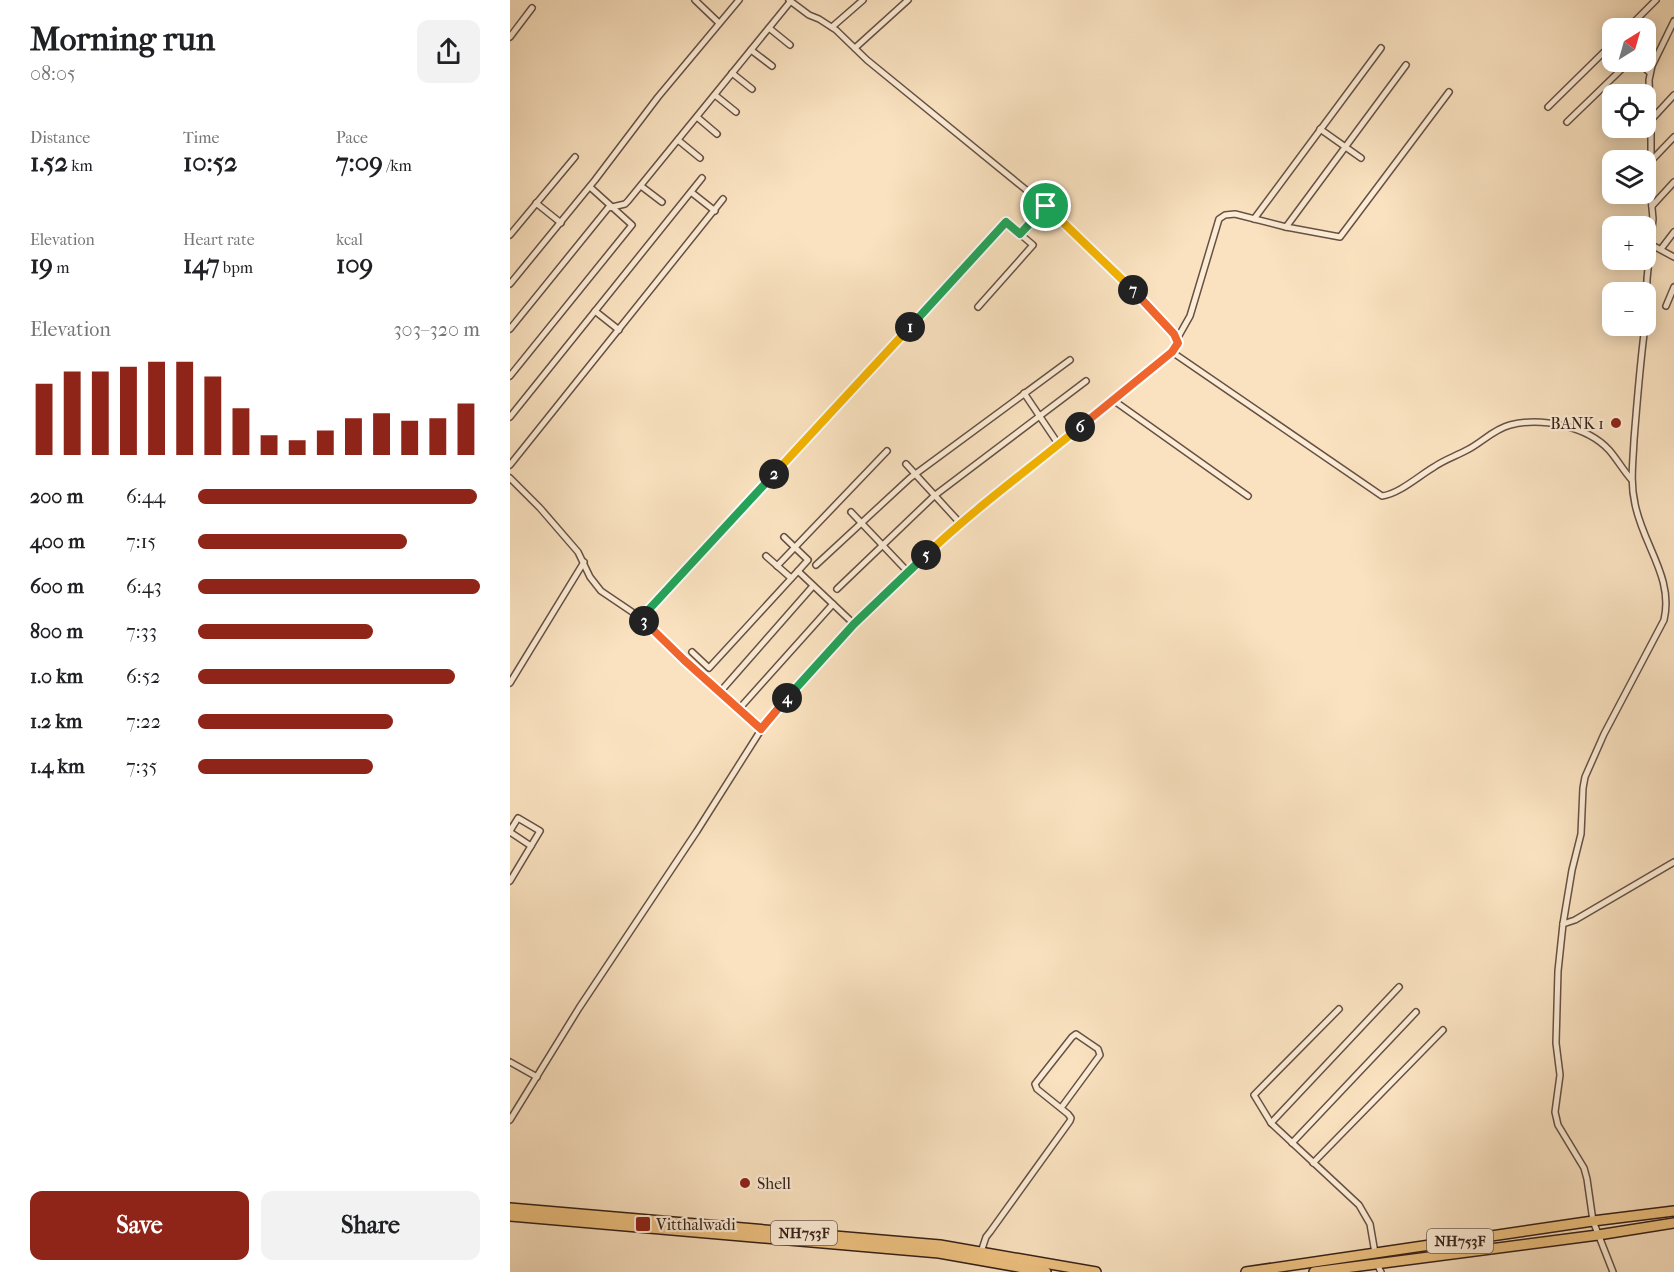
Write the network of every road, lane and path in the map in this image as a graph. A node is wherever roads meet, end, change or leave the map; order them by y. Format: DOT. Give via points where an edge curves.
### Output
graph roads {
  1 [pos="695,0"];
  2 [pos="739,0"];
  3 [pos="863,0"];
  4 [pos="908,0"];
  5 [pos="1656,0"];
  6 [pos="790,1"];
  7 [pos="532,8"];
  8 [pos="1638,18"];
  9 [pos="1674,21"];
  10 [pos="719,23"];
  11 [pos="832,27"];
  12 [pos="769,28"];
  13 [pos="510,37"];
  14 [pos="790,45"];
  15 [pos="855,48"];
  16 [pos="1381,48"];
  17 [pos="751,50"];
  18 [pos="1602,54"];
  19 [pos="1656,58"];
  20 [pos="1406,65"];
  21 [pos="771,66"];
  22 [pos="1619,72"];
  23 [pos="1649,72"];
  24 [pos="732,73"];
  25 [pos="1650,84"];
  26 [pos="752,89"];
  27 [pos="1449,92"];
  28 [pos="715,95"];
  29 [pos="1674,95"];
  30 [pos="1548,107"];
  31 [pos="736,112"];
  32 [pos="1656,115"];
  33 [pos="697,117"];
  34 [pos="1568,122"];
  35 [pos="1320,129"];
  36 [pos="717,134"];
  37 [pos="1674,137"];
  38 [pos="678,140"];
  39 [pos="1345,147"];
  40 [pos="1656,156"];
  41 [pos="575,157"];
  42 [pos="700,158"];
  43 [pos="1361,158"];
  44 [pos="702,178"];
  45 [pos="1674,182"];
  46 [pos="641,186"];
  47 [pos="590,187"];
  48 [pos="691,192"];
  49 [pos="723,199"];
  50 [pos="662,202"];
  51 [pos="536,203"];
  52 [pos="611,206"];
  53 [pos="1046,206"];
  54 [pos="1652,206"];
  55 [pos="715,211"];
  56 [pos="1653,216"];
  57 [pos="1254,219"];
  58 [pos="561,223"];
  59 [pos="1286,227"];
  60 [pos="1674,232"];
  61 [pos="510,234"];
  62 [pos="1020,234"];
  63 [pos="1656,247"];
  64 [pos="1661,249"];
  65 [pos="1674,257"];
  66 [pos="510,284"];
  67 [pos="1674,287"];
  68 [pos="1666,306"];
  69 [pos="978,307"];
  70 [pos="595,311"];
  71 [pos="510,330"];
  72 [pos="619,330"];
  73 [pos="1644,336"];
  74 [pos="1177,339"];
  75 [pos="1172,352"];
  76 [pos="1070,360"];
  77 [pos="510,376"];
  78 [pos="1086,381"];
  79 [pos="1024,393"];
  80 [pos="1113,400"];
  81 [pos="1040,416"];
  82 [pos="510,417"];
  83 [pos="1059,445"];
  84 [pos="887,451"];
  85 [pos="906,464"];
  86 [pos="510,465"];
  87 [pos="915,474"];
  88 [pos="510,478"];
  89 [pos="1631,479"];
  90 [pos="935,496"];
  91 [pos="1248,496"];
  92 [pos="851,512"];
  93 [pos="861,523"];
  94 [pos="960,523"];
  95 [pos="784,537"];
  96 [pos="882,545"];
  97 [pos="795,548"];
  98 [pos="766,556"];
  99 [pos="584,562"];
  100 [pos="816,565"];
  101 [pos="777,566"];
  102 [pos="798,571"];
  103 [pos="908,572"];
  104 [pos="791,578"];
  105 [pos="813,586"];
  106 [pos="837,589"];
  107 [pos="833,604"];
  108 [pos="641,618"];
  109 [pos="854,624"];
  110 [pos="692,652"];
  111 [pos="510,683"];
  112 [pos="720,692"];
  113 [pos="739,709"];
  114 [pos="761,729"];
  115 [pos="510,831"];
  116 [pos="531,846"];
  117 [pos="1674,862"];
  118 [pos="510,880"];
  119 [pos="1563,924"];
  120 [pos="1399,987"];
  121 [pos="1339,1009"];
  122 [pos="1416,1012"];
  123 [pos="1443,1030"];
  124 [pos="510,1062"];
  125 [pos="537,1077"];
  126 [pos="1061,1108"];
  127 [pos="512,1111"];
  128 [pos="510,1120"];
  129 [pos="1271,1123"];
  130 [pos="1292,1143"];
  131 [pos="1313,1162"];
  132 [pos="510,1208"];
  133 [pos="1674,1210"];
  134 [pos="510,1216"];
  135 [pos="1593,1221"];
  136 [pos="1674,1223"];
  137 [pos="1598,1235"];
  138 [pos="981,1252"];
  139 [pos="1375,1253"];
  140 [pos="1379,1268"];
  141 [pos="1047,1272"];
  142 [pos="1096,1272"];
  143 [pos="1246,1272"];
  144 [pos="1314,1272"];
  145 [pos="1613,1272"];
  1 -- 10 [label="street"];
  2 -- 10 [label="street"];
  3 -- 11 [label="street"];
  4 -- 15 [label="street"];
  5 -- 8 [label="street"];
  6 -- 11 [label="street"];
  6 -- 12 [label="street"];
  7 -- 13 [label="street"];
  9 -- 19 [label="street"];
  10 -- 47 [label="street"];
  11 -- 15 [label="street"];
  12 -- 14 [label="street"];
  12 -- 17 [label="street"];
  15 -- 53 [label="street"];
  16 -- 35 [label="street"];
  17 -- 21 [label="street"];
  17 -- 24 [label="street"];
  18 -- 30 [label="street"];
  20 -- 39 [label="street"];
  22 -- 34 [label="street"];
  23 -- 25 [label="street"];
  24 -- 26 [label="street"];
  24 -- 28 [label="street"];
  27 -- 59 [label="street" via="1340,237"];
  28 -- 31 [label="street"];
  28 -- 33 [label="street"];
  29 -- 32 [label="street"];
  33 -- 36 [label="street"];
  33 -- 38 [label="street"];
  35 -- 39 [label="street"];
  35 -- 57 [label="street"];
  37 -- 40 [label="street"];
  38 -- 42 [label="street"];
  38 -- 46 [label="street"];
  39 -- 43 [label="street"];
  39 -- 59 [label="street"];
  41 -- 51 [label="street"];
  44 -- 48 [label="street"];
  45 -- 54 [label="street"];
  46 -- 50 [label="street"];
  46 -- 52 [label="street" via="625,204"];
  47 -- 52 [label="street"];
  47 -- 58 [label="street"];
  48 -- 55 [label="street"];
  48 -- 70 [label="street"];
  49 -- 55 [label="street"];
  51 -- 58 [label="street"];
  51 -- 61 [label="street"];
  52 -- 71 [label="street"];
  52 -- 77 [label="street" via="632,225"];
  53 -- 62 [label="street"];
  53 -- 74 [label="street" via="1145,302"];
  54 -- 56 [label="street"];
  55 -- 72 [label="street"];
  57 -- 59 [label="street"];
  57 -- 74 [label="street" via="1235,214 1219,219 1190,316"];
  58 -- 66 [label="street"];
  60 -- 64 [label="street"];
  62 -- 69 [label="street" via="1033,245"];
  62 -- 108 [label="street" via="1006,222"];
  63 -- 64 [label="street"];
  64 -- 65 [label="street"];
  67 -- 68 [label="street"];
  70 -- 72 [label="street"];
  70 -- 82 [label="street"];
  72 -- 86 [label="street"];
  73 -- 89 [label="street"];
  74 -- 75 [label="street"];
  75 -- 80 [label="street"];
  75 -- 89 [label="street" via="1383,496 1520,423 1564,425 1581,431 1608,449"];
  76 -- 79 [label="street"];
  78 -- 81 [label="street"];
  79 -- 81 [label="street"];
  79 -- 87 [label="street"];
  80 -- 83 [label="street"];
  80 -- 91 [label="street"];
  81 -- 83 [label="street"];
  81 -- 90 [label="street"];
  83 -- 94 [label="street"];
  84 -- 97 [label="street"];
  85 -- 87 [label="street"];
  87 -- 90 [label="street"];
  87 -- 93 [label="street"];
  88 -- 99 [label="street"];
  89 -- 119 [label="street" via="1639,521 1669,587 1669,610 1585,777 1581,834"];
  90 -- 94 [label="street"];
  90 -- 96 [label="street"];
  92 -- 93 [label="street"];
  93 -- 96 [label="street"];
  93 -- 100 [label="street"];
  94 -- 103 [label="street"];
  95 -- 97 [label="street"];
  96 -- 103 [label="street"];
  96 -- 106 [label="street"];
  97 -- 101 [label="street"];
  97 -- 102 [label="street" via="808,560"];
  98 -- 101 [label="street"];
  99 -- 108 [label="street" via="602,591"];
  99 -- 111 [label="street"];
  101 -- 104 [label="street"];
  102 -- 104 [label="street"];
  102 -- 105 [label="street"];
  103 -- 109 [label="street"];
  104 -- 110 [label="street" via="709,668"];
  105 -- 107 [label="street"];
  105 -- 112 [label="street"];
  107 -- 109 [label="street"];
  107 -- 113 [label="street"];
  108 -- 112 [label="street"];
  109 -- 114 [label="street"];
  112 -- 113 [label="street"];
  113 -- 114 [label="street"];
  114 -- 125 [label="street"];
  115 -- 116 [label="street"];
  115 -- 116 [label="street" via="518,818 540,831"];
  116 -- 118 [label="street"];
  117 -- 119 [label="street"];
  119 -- 135 [label="street" via="1556,1013 1560,1075 1555,1112 1558,1125 1584,1168"];
  120 -- 129 [label="street"];
  121 -- 129 [label="street" via="1254,1095"];
  122 -- 130 [label="street"];
  123 -- 131 [label="street"];
  124 -- 125 [label="street"];
  125 -- 127 [label="street"];
  126 -- 126 [label="street" via="1100,1055 1098,1049 1076,1034 1035,1084"];
  126 -- 138 [label="street" via="1070,1121 986,1237"];
  127 -- 128 [label="street"];
  129 -- 130 [label="street"];
  130 -- 131 [label="street"];
  131 -- 139 [label="street" via="1359,1205 1367,1217"];
  132 -- 138 [label="highway, NH753F" via="940,1245"];
  133 -- 135 [label="highway, NH753F"];
  134 -- 141 [label="highway, NH753F" via="939,1253"];
  135 -- 137 [label="street"];
  135 -- 139 [label="highway, NH753F"];
  136 -- 137 [label="highway, NH753F"];
  137 -- 140 [label="highway, NH753F"];
  137 -- 145 [label="street"];
  138 -- 142 [label="highway, NH753F"];
  139 -- 143 [label="highway, NH753F"];
  140 -- 144 [label="highway, NH753F"];
}
